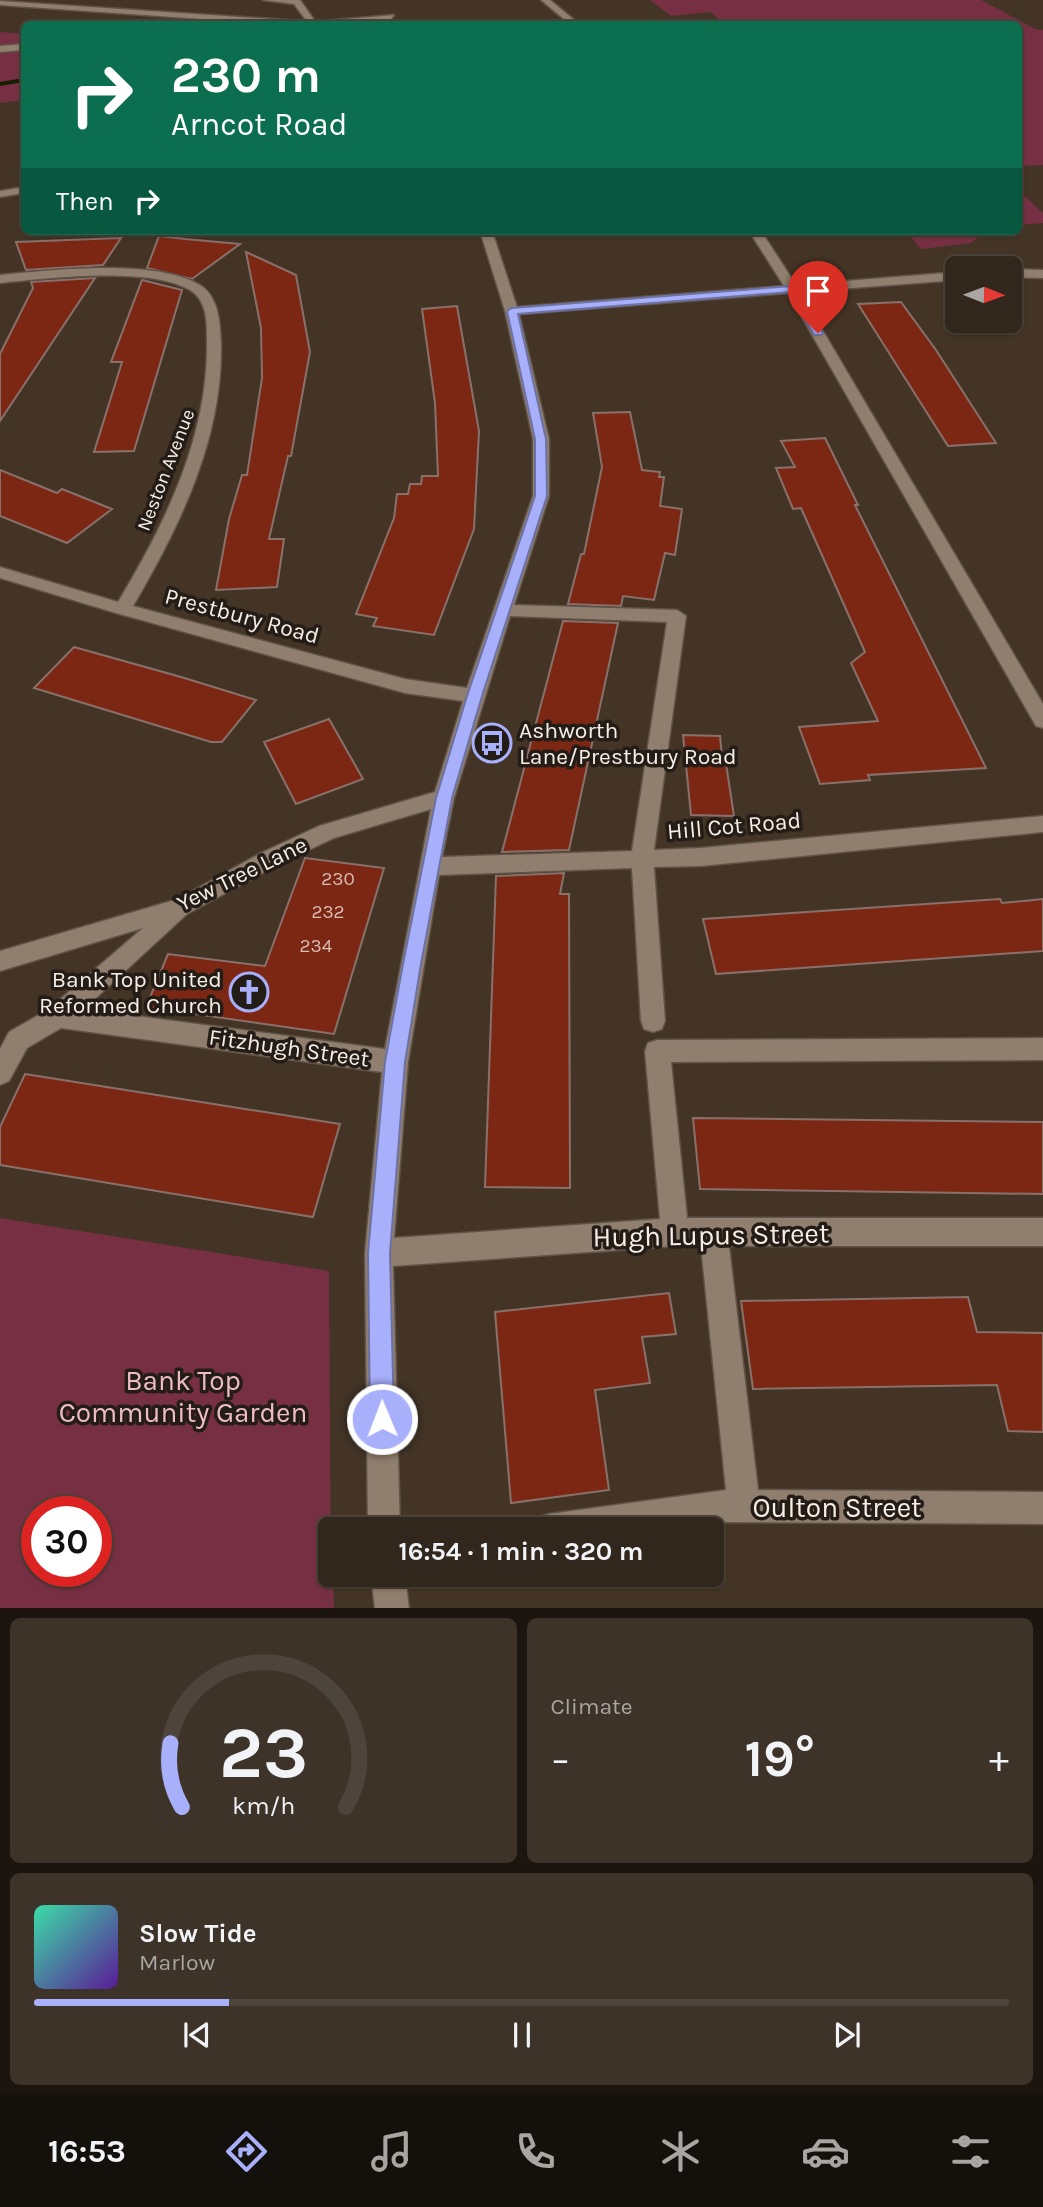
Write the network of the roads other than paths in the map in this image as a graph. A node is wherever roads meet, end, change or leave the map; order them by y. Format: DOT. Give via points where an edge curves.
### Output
graph roads {
  1 [pos="90,0"];
  2 [pos="267,0"];
  3 [pos="545,0"];
  4 [pos="296,1"];
  5 [pos="0,3"];
  6 [pos="76,9"];
  7 [pos="382,9"];
  8 [pos="257,21"];
  9 [pos="311,21"];
  10 [pos="393,21"];
  11 [pos="571,21"];
  12 [pos="21,47"];
  13 [pos="0,49"];
  14 [pos="21,190"];
  15 [pos="0,194"];
  16 [pos="487,235"];
  17 [pos="758,235"];
  18 [pos="1022,273"];
  19 [pos="1043,274"];
  20 [pos="945,277"];
  21 [pos="0,279"];
  22 [pos="792,289"];
  23 [pos="512,311"];
  24 [pos="4,580"];
  25 [pos="122,609"];
  26 [pos="504,610"];
  27 [pos="474,696"];
  28 [pos="1043,721"];
  29 [pos="444,798"];
  30 [pos="1043,824"];
  31 [pos="642,860"];
  32 [pos="429,866"];
  33 [pos="184,906"];
  34 [pos="0,961"];
  35 [pos="58,1017"];
  36 [pos="653,1021"];
  37 [pos="1043,1049"];
  38 [pos="395,1062"];
  39 [pos="0,1073"];
  40 [pos="676,1232"];
  41 [pos="713,1232"];
  42 [pos="1043,1232"];
  43 [pos="379,1253"];
  44 [pos="744,1506"];
  45 [pos="1043,1508"];
  46 [pos="384,1517"];
  47 [pos="655,1517"];
  48 [pos="389,1587"];
  49 [pos="392,1608"];
  1 -- 6 [label="street"];
  2 -- 4 [label="street"];
  3 -- 11 [label="street"];
  4 -- 9 [label="street"];
  5 -- 6 [label="street"];
  6 -- 8 [label="street"];
  7 -- 10 [label="street"];
  12 -- 13 [label="street"];
  14 -- 15 [label="street"];
  16 -- 23 [label="street"];
  17 -- 22 [label="street"];
  18 -- 19 [label="street"];
  20 -- 22 [label="street"];
  21 -- 25 [label="street, Neston Avenue" via="158,275 197,289 212,313 216,349 207,424 151,563"];
  22 -- 23 [label="street"];
  22 -- 28 [label="street"];
  23 -- 26 [label="street" via="541,439 541,496"];
  24 -- 25 [label="street, Prestbury Road"];
  25 -- 27 [label="street, Prestbury Road" via="405,686"];
  26 -- 27 [label="street"];
  26 -- 31 [label="street" via="677,616"];
  27 -- 29 [label="street"];
  29 -- 32 [label="street"];
  29 -- 33 [label="street, Yew Tree Lane" via="327,832"];
  30 -- 31 [label="street, Hill Cot Road"];
  31 -- 32 [label="street, Hill Cot Road"];
  31 -- 36 [label="street"];
  32 -- 38 [label="street"];
  33 -- 34 [label="street, Yew Tree Lane"];
  33 -- 35 [label="street"];
  35 -- 38 [label="street, Fitzhugh Street"];
  35 -- 39 [label="street" via="18,1040"];
  37 -- 40 [label="street" via="657,1051"];
  38 -- 43 [label="street"];
  40 -- 41 [label="street, Hugh Lupus Street"];
  40 -- 43 [label="street, Hugh Lupus Street"];
  41 -- 42 [label="street, Hugh Lupus Street"];
  41 -- 44 [label="street"];
  43 -- 46 [label="street"];
  44 -- 45 [label="street, Oulton Street"];
  44 -- 47 [label="street, Oulton Street"];
  48 -- 49 [label="street"];
}
